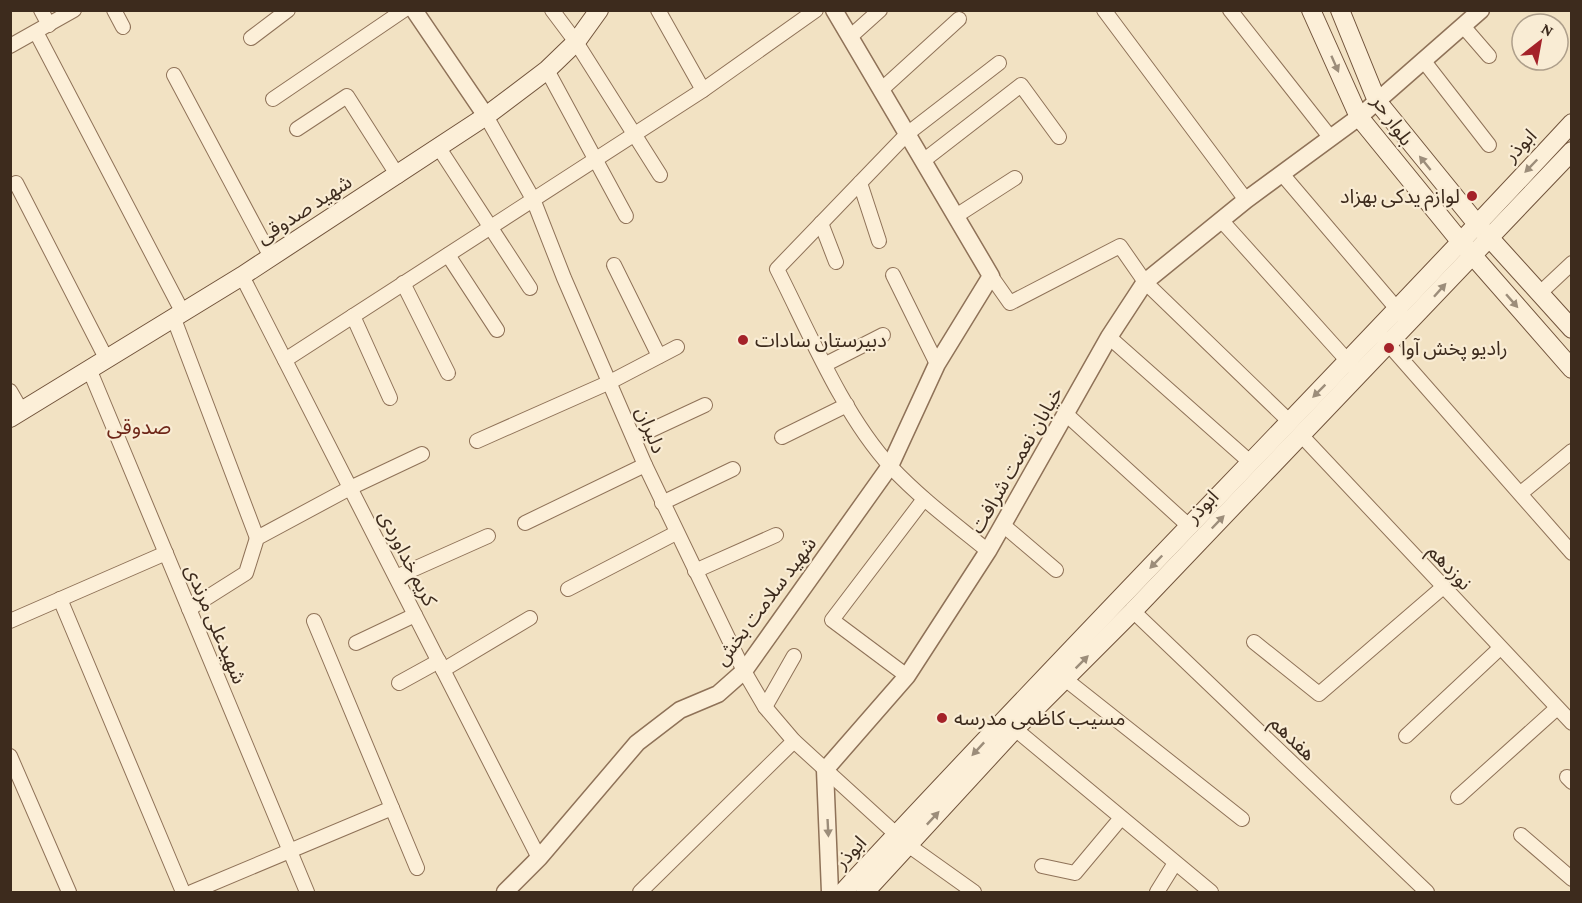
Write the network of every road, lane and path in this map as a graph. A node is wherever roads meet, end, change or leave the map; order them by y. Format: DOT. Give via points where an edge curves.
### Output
graph roads {
  1 [pos="40,10"];
  2 [pos="74,10"];
  3 [pos="114,10"];
  4 [pos="288,10"];
  5 [pos="404,10"];
  6 [pos="414,10"];
  7 [pos="552,10"];
  8 [pos="599,10"];
  9 [pos="658,10"];
  10 [pos="816,10"];
  11 [pos="834,10"];
  12 [pos="880,10"];
  13 [pos="1104,10"];
  14 [pos="1230,10"];
  15 [pos="1311,10"];
  16 [pos="1340,10"];
  17 [pos="1481,10"];
  18 [pos="959,19"];
  19 [pos="49,25"];
  20 [pos="1463,26"];
  21 [pos="123,27"];
  22 [pos="36,32"];
  23 [pos="850,37"];
  24 [pos="251,38"];
  25 [pos="576,42"];
  26 [pos="10,46"];
  27 [pos="1490,56"];
  28 [pos="1423,60"];
  29 [pos="999,63"];
  30 [pos="547,70"];
  31 [pos="174,75"];
  32 [pos="703,90"];
  33 [pos="881,90"];
  34 [pos="273,99"];
  35 [pos="1377,101"];
  36 [pos="486,116"];
  37 [pos="1359,117"];
  38 [pos="1572,123"];
  39 [pos="297,129"];
  40 [pos="634,134"];
  41 [pos="907,134"];
  42 [pos="1059,137"];
  43 [pos="1330,137"];
  44 [pos="1553,143"];
  45 [pos="1489,145"];
  46 [pos="439,148"];
  47 [pos="1570,157"];
  48 [pos="595,160"];
  49 [pos="923,161"];
  50 [pos="1282,174"];
  51 [pos="660,175"];
  52 [pos="398,176"];
  53 [pos="1015,178"];
  54 [pos="16,183"];
  55 [pos="860,183"];
  56 [pos="533,199"];
  57 [pos="1246,200"];
  58 [pos="626,216"];
  59 [pos="956,216"];
  60 [pos="1221,220"];
  61 [pos="821,223"];
  62 [pos="1477,224"];
  63 [pos="492,226"];
  64 [pos="1489,237"];
  65 [pos="879,241"];
  66 [pos="1466,248"];
  67 [pos="448,255"];
  68 [pos="271,257"];
  69 [pos="836,262"];
  70 [pos="1572,263"];
  71 [pos="614,265"];
  72 [pos="893,275"];
  73 [pos="242,276"];
  74 [pos="991,276"];
  75 [pos="1145,282"];
  76 [pos="403,284"];
  77 [pos="530,288"];
  78 [pos="1540,293"];
  79 [pos="178,316"];
  80 [pos="353,316"];
  81 [pos="1404,316"];
  82 [pos="1572,329"];
  83 [pos="497,330"];
  84 [pos="883,335"];
  85 [pos="1109,337"];
  86 [pos="1383,338"];
  87 [pos="677,347"];
  88 [pos="659,357"];
  89 [pos="107,360"];
  90 [pos="285,360"];
  91 [pos="826,364"];
  92 [pos="938,364"];
  93 [pos="1354,368"];
  94 [pos="1572,369"];
  95 [pos="90,371"];
  96 [pos="448,373"];
  97 [pos="610,382"];
  98 [pos="10,391"];
  99 [pos="390,398"];
  100 [pos="705,405"];
  101 [pos="847,405"];
  102 [pos="16,414"];
  103 [pos="1066,414"];
  104 [pos="1295,428"];
  105 [pos="782,437"];
  106 [pos="634,438"];
  107 [pos="477,441"];
  108 [pos="1572,451"];
  109 [pos="422,454"];
  110 [pos="1250,462"];
  111 [pos="645,465"];
  112 [pos="890,465"];
  113 [pos="733,469"];
  114 [pos="350,488"];
  115 [pos="1521,493"];
  116 [pos="924,499"];
  117 [pos="662,503"];
  118 [pos="525,523"];
  119 [pos="1003,525"];
  120 [pos="1190,527"];
  121 [pos="676,533"];
  122 [pos="776,535"];
  123 [pos="488,536"];
  124 [pos="257,538"];
  125 [pos="988,551"];
  126 [pos="166,553"];
  127 [pos="1572,553"];
  128 [pos="1056,570"];
  129 [pos="695,571"];
  130 [pos="396,577"];
  131 [pos="1442,588"];
  132 [pos="568,589"];
  133 [pos="60,599"];
  134 [pos="189,609"];
  135 [pos="1133,611"];
  136 [pos="415,615"];
  137 [pos="530,618"];
  138 [pos="10,621"];
  139 [pos="314,621"];
  140 [pos="356,642"];
  141 [pos="1254,642"];
  142 [pos="1499,649"];
  143 [pos="794,656"];
  144 [pos="441,666"];
  145 [pos="744,671"];
  146 [pos="908,676"];
  147 [pos="1065,679"];
  148 [pos="399,683"];
  149 [pos="765,707"];
  150 [pos="1557,708"];
  151 [pos="1572,723"];
  152 [pos="1015,729"];
  153 [pos="1406,736"];
  154 [pos="794,741"];
  155 [pos="10,756"];
  156 [pos="825,770"];
  157 [pos="1458,797"];
  158 [pos="392,808"];
  159 [pos="1121,818"];
  160 [pos="1242,819"];
  161 [pos="1521,835"];
  162 [pos="902,840"];
  163 [pos="290,851"];
  164 [pos="539,858"];
  165 [pos="1175,863"];
  166 [pos="1042,866"];
  167 [pos="417,868"];
  168 [pos="1572,879"];
  169 [pos="69,892"];
  170 [pos="183,892"];
  171 [pos="192,892"];
  172 [pos="307,892"];
  173 [pos="505,892"];
  174 [pos="640,892"];
  175 [pos="830,892"];
  176 [pos="843,892"];
  177 [pos="865,892"];
  178 [pos="974,892"];
  179 [pos="1157,892"];
  180 [pos="1211,892"];
  181 [pos="1427,892"];
  1 -- 19 [label="street"];
  2 -- 19 [label="street"];
  3 -- 21 [label="street"];
  4 -- 24 [label="street"];
  5 -- 34 [label="street"];
  6 -- 36 [label="street"];
  7 -- 25 [label="street"];
  8 -- 25 [label="main road, شهید صدوقی"];
  9 -- 32 [label="street"];
  10 -- 32 [label="street"];
  11 -- 23 [label="street"];
  12 -- 23 [label="street"];
  13 -- 57 [label="street"];
  14 -- 43 [label="street"];
  15 -- 37 [label="main road, بلوار حر, one-way"];
  16 -- 35 [label="main road, بلوار حر"];
  17 -- 20 [label="street, خیابان نعمت شرافت"];
  18 -- 33 [label="street"];
  19 -- 22 [label="street"];
  20 -- 27 [label="street"];
  20 -- 28 [label="street, خیابان نعمت شرافت"];
  22 -- 26 [label="street"];
  22 -- 79 [label="street"];
  23 -- 33 [label="street"];
  25 -- 30 [label="main road, شهید صدوقی"];
  25 -- 40 [label="street"];
  28 -- 35 [label="street, خیابان نعمت شرافت"];
  28 -- 45 [label="street"];
  29 -- 41 [label="street"];
  30 -- 36 [label="main road, شهید صدوقی"];
  30 -- 48 [label="street"];
  31 -- 68 [label="street"];
  32 -- 40 [label="street"];
  33 -- 41 [label="street"];
  35 -- 37 [label="street, خیابان نعمت شرافت"];
  62 -- 35 [label="main road, بلوار حر, one-way"];
  36 -- 46 [label="main road, شهید صدوقی"];
  36 -- 56 [label="street, دلیران"];
  37 -- 43 [label="street, خیابان نعمت شرافت"];
  37 -- 66 [label="main road, بلوار حر"];
  38 -- 44 [label="main road, ابوذر"];
  39 -- 52 [label="street" via="347,96"];
  40 -- 48 [label="street"];
  40 -- 51 [label="street"];
  41 -- 49 [label="street"];
  41 -- 55 [label="street"];
  42 -- 49 [label="street" via="1020,85"];
  43 -- 50 [label="street, خیابان نعمت شرافت"];
  44 -- 47 [label="street"];
  44 -- 62 [label="main road, ابوذر, one-way"];
  46 -- 52 [label="main road, شهید صدوقی"];
  46 -- 63 [label="street"];
  47 -- 64 [label="main road, ابوذر"];
  48 -- 56 [label="street"];
  48 -- 58 [label="street"];
  49 -- 59 [label="street"];
  50 -- 57 [label="street, خیابان نعمت شرافت"];
  50 -- 81 [label="street"];
  52 -- 68 [label="main road, شهید صدوقی"];
  53 -- 59 [label="street"];
  54 -- 89 [label="street"];
  55 -- 61 [label="street"];
  55 -- 65 [label="street"];
  56 -- 63 [label="street"];
  56 -- 97 [label="street, دلیران"];
  57 -- 60 [label="street, خیابان نعمت شرافت"];
  59 -- 74 [label="street"];
  60 -- 75 [label="street, خیابان نعمت شرافت"];
  60 -- 93 [label="street"];
  61 -- 69 [label="street"];
  61 -- 91 [label="street" via="777,269"];
  62 -- 64 [label="main road, بلوار حر"];
  62 -- 66 [label="main road, ابوذر"];
  63 -- 67 [label="street"];
  63 -- 77 [label="street"];
  64 -- 66 [label="main road, ابوذر"];
  64 -- 78 [label="main road, بلوار حر"];
  66 -- 81 [label="main road, ابوذر"];
  66 -- 94 [label="main road, بلوار حر, one-way"];
  67 -- 76 [label="street"];
  67 -- 83 [label="street"];
  68 -- 73 [label="main road, شهید صدوقی"];
  70 -- 78 [label="street"];
  71 -- 88 [label="street"];
  72 -- 92 [label="street"];
  73 -- 79 [label="main road, شهید صدوقی"];
  73 -- 90 [label="street, کریم خداوردی"];
  74 -- 75 [label="street, نوزدهم" via="1010,303 1120,246"];
  74 -- 92 [label="street, شهید سلامت بخش"];
  75 -- 85 [label="street, خیابان نعمت شرافت"];
  75 -- 104 [label="street, نوزدهم"];
  76 -- 80 [label="street"];
  76 -- 96 [label="street"];
  78 -- 82 [label="main road, بلوار حر"];
  79 -- 89 [label="main road, شهید صدوقی"];
  79 -- 124 [label="street"];
  80 -- 90 [label="street"];
  80 -- 99 [label="street"];
  81 -- 86 [label="main road, ابوذر"];
  84 -- 91 [label="street"];
  85 -- 103 [label="street, خیابان نعمت شرافت"];
  85 -- 110 [label="street"];
  86 -- 93 [label="main road, ابوذر"];
  86 -- 115 [label="street"];
  87 -- 88 [label="street"];
  88 -- 97 [label="street"];
  89 -- 95 [label="main road, شهید صدوقی"];
  90 -- 114 [label="street, کریم خداوردی"];
  91 -- 101 [label="street"];
  92 -- 112 [label="street, شهید سلامت بخش"];
  93 -- 104 [label="main road, ابوذر"];
  95 -- 102 [label="main road, شهید صدوقی"];
  95 -- 126 [label="street, شهیدعلی مرندی"];
  97 -- 106 [label="street, دلیران"];
  97 -- 107 [label="street"];
  98 -- 102 [label="street"];
  100 -- 106 [label="street"];
  101 -- 105 [label="street"];
  101 -- 112 [label="street"];
  103 -- 119 [label="street, خیابان نعمت شرافت"];
  103 -- 120 [label="street"];
  104 -- 110 [label="main road, ابوذر"];
  104 -- 131 [label="street, نوزدهم"];
  135 -- 104 [label="main road, ابوذر, one-way"];
  106 -- 111 [label="street, دلیران"];
  108 -- 115 [label="street"];
  109 -- 114 [label="street"];
  110 -- 120 [label="main road, ابوذر"];
  111 -- 117 [label="street, دلیران"];
  111 -- 118 [label="street"];
  112 -- 116 [label="street"];
  112 -- 145 [label="street, شهید سلامت بخش"];
  113 -- 117 [label="street"];
  114 -- 124 [label="street"];
  114 -- 130 [label="street, کریم خداوردی"];
  115 -- 127 [label="street"];
  116 -- 125 [label="street"];
  116 -- 146 [label="street" via="832,620"];
  117 -- 121 [label="street, دلیران"];
  119 -- 125 [label="street, خیابان نعمت شرافت"];
  119 -- 128 [label="street"];
  120 -- 162 [label="main road, ابوذر, one-way"];
  121 -- 129 [label="street, دلیران"];
  121 -- 132 [label="street"];
  122 -- 129 [label="street"];
  123 -- 130 [label="street"];
  124 -- 134 [label="street" via="246,573"];
  125 -- 146 [label="street, خیابان نعمت شرافت"];
  126 -- 133 [label="street"];
  126 -- 134 [label="street, شهیدعلی مرندی"];
  129 -- 145 [label="street, دلیران"];
  130 -- 136 [label="street, کریم خداوردی"];
  131 -- 141 [label="street" via="1319,694"];
  131 -- 142 [label="street, نوزدهم"];
  133 -- 138 [label="street"];
  133 -- 170 [label="street"];
  134 -- 163 [label="street, شهیدعلی مرندی"];
  147 -- 135 [label="main road, ابوذر, one-way"];
  135 -- 181 [label="street, هفدهم"];
  136 -- 140 [label="street"];
  136 -- 144 [label="street, کریم خداوردی"];
  137 -- 144 [label="street"];
  139 -- 158 [label="street"];
  142 -- 150 [label="street, نوزدهم"];
  142 -- 153 [label="street"];
  143 -- 149 [label="street"];
  144 -- 148 [label="street"];
  144 -- 164 [label="street, کریم خداوردی"];
  145 -- 149 [label="street, دلیران"];
  145 -- 164 [label="street, شهید سلامت بخش" via="718,694 680,710 637,743"];
  146 -- 156 [label="street, خیابان نعمت شرافت"];
  147 -- 152 [label="main road, ابوذر"];
  147 -- 160 [label="street"];
  149 -- 154 [label="street, دلیران"];
  150 -- 151 [label="street, نوزدهم"];
  150 -- 157 [label="street"];
  152 -- 159 [label="street"];
  162 -- 152 [label="main road, ابوذر, one-way"];
  154 -- 156 [label="street, دلیران"];
  154 -- 174 [label="street"];
  155 -- 169 [label="street"];
  156 -- 162 [label="street, دلیران"];
  156 -- 175 [label="street, one-way"];
  158 -- 163 [label="street"];
  158 -- 167 [label="street"];
  159 -- 165 [label="street"];
  159 -- 166 [label="street" via="1075,873"];
  161 -- 168 [label="street"];
  162 -- 176 [label="main road, ابوذر"];
  162 -- 177 [label="main road, ابوذر"];
  162 -- 178 [label="street, دلیران"];
  163 -- 171 [label="street"];
  163 -- 172 [label="street, شهیدعلی مرندی"];
  164 -- 173 [label="street, شهید سلامت بخش"];
  165 -- 179 [label="street"];
  165 -- 180 [label="street"];
}
